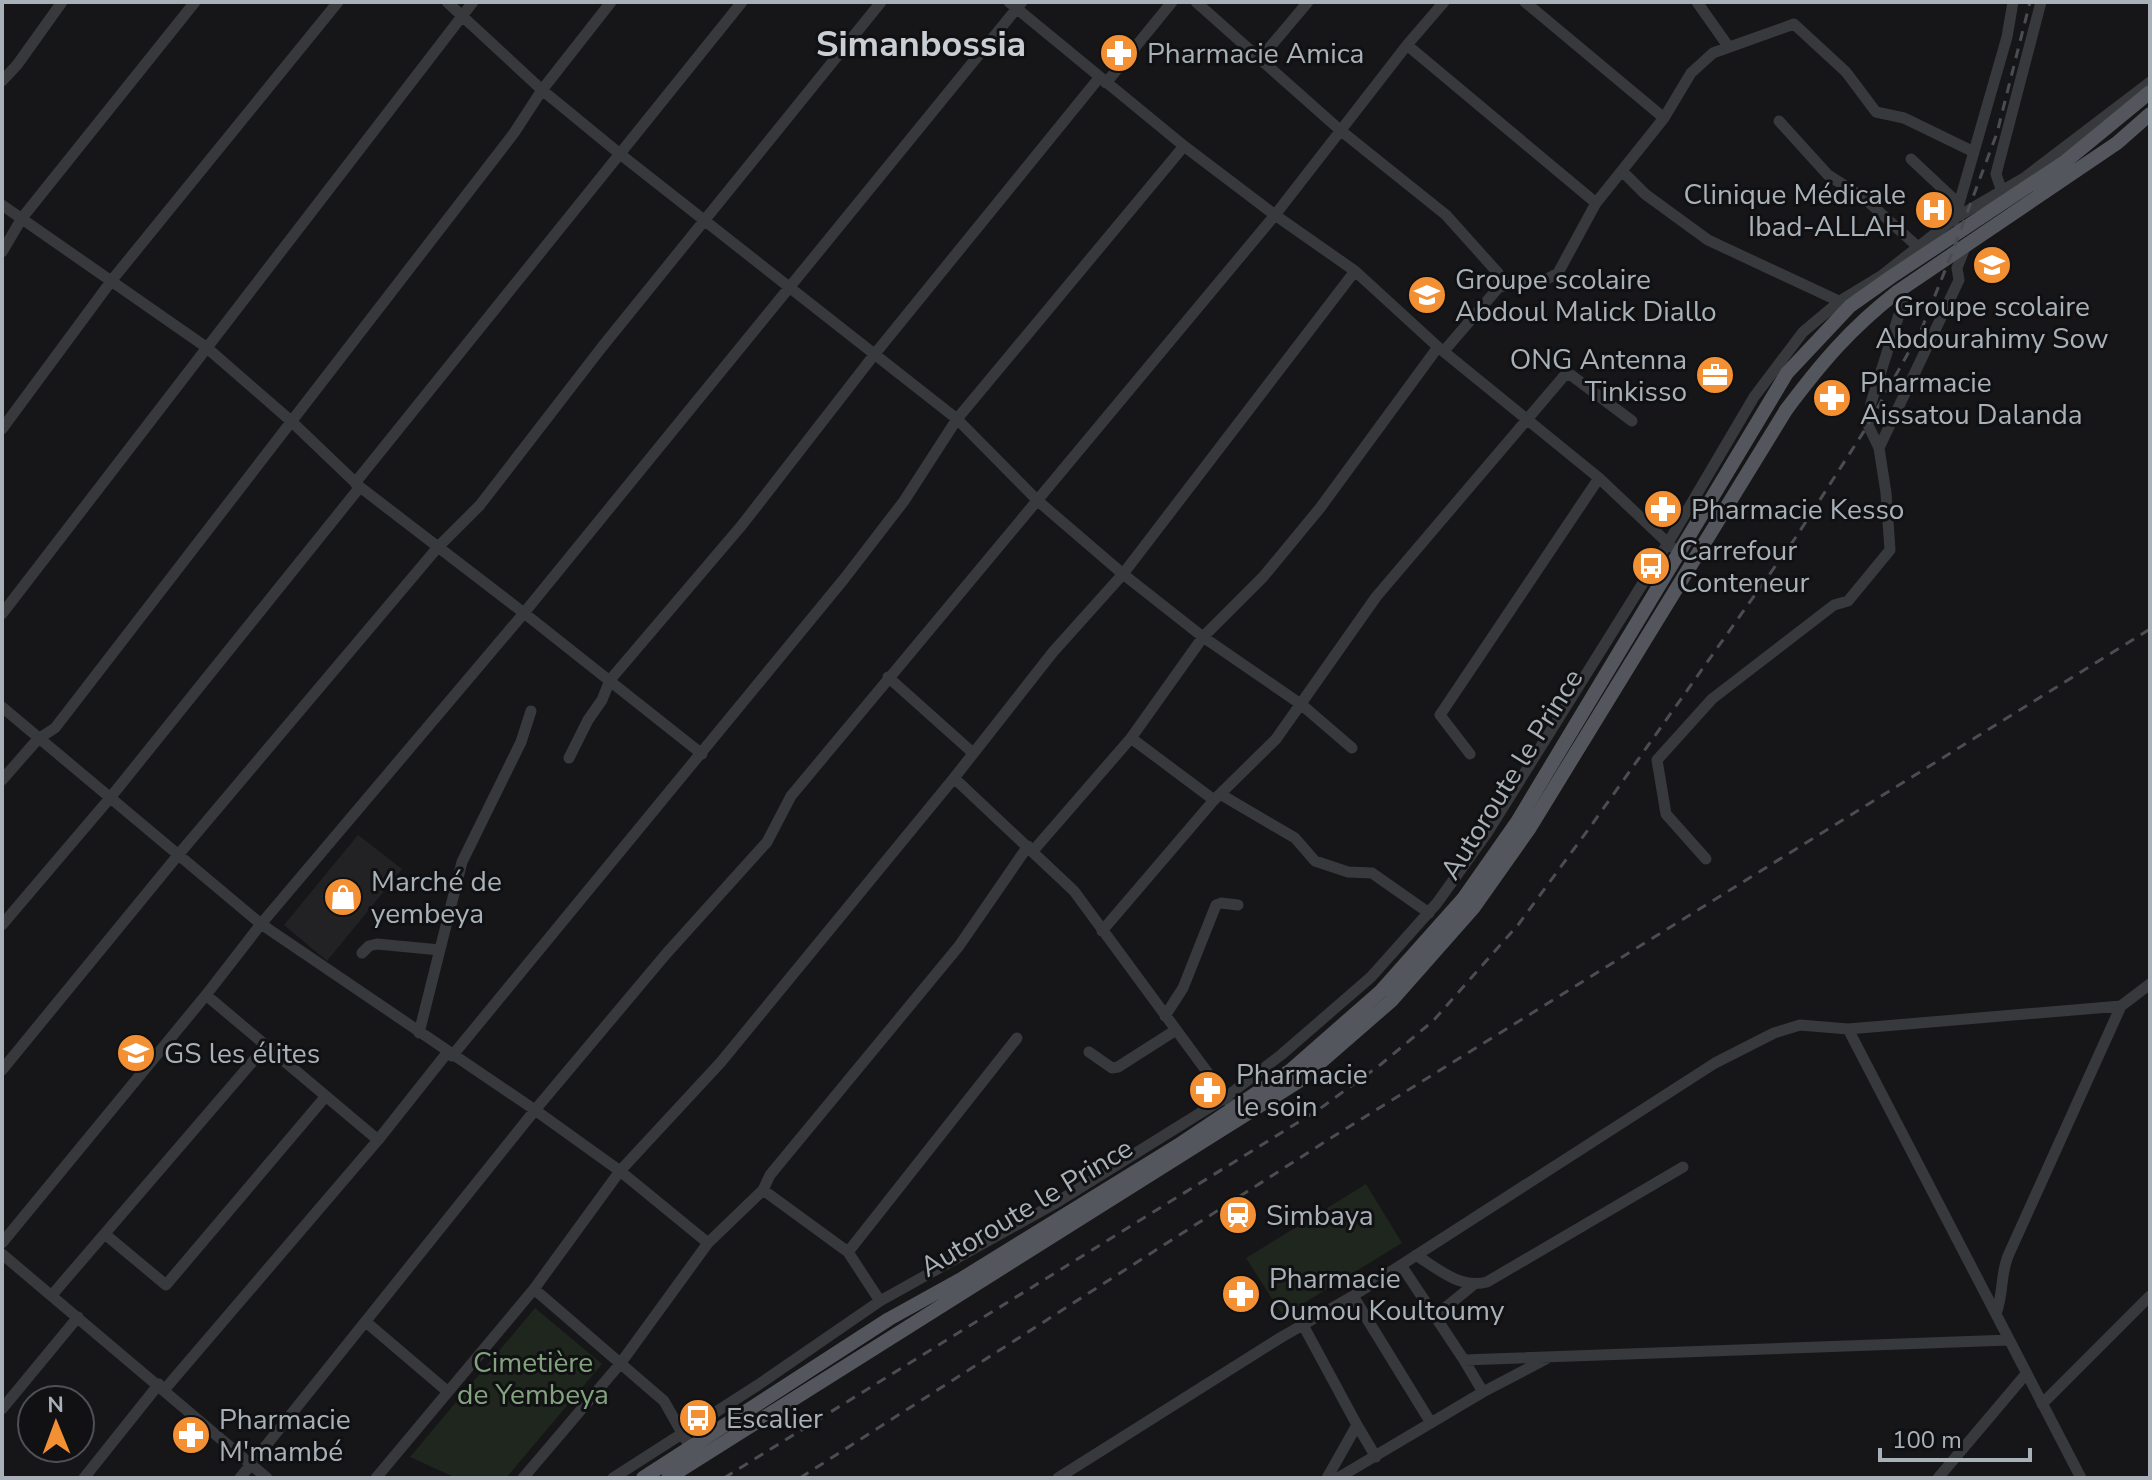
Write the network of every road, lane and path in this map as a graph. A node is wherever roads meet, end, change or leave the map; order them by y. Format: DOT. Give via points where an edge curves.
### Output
graph roads {
  1 [pos="62,2"];
  2 [pos="195,2"];
  3 [pos="338,2"];
  4 [pos="447,2"];
  5 [pos="473,2"];
  6 [pos="611,2"];
  7 [pos="742,2"];
  8 [pos="881,2"];
  9 [pos="1172,2"];
  10 [pos="1196,2"];
  11 [pos="1308,2"];
  12 [pos="1444,2"];
  13 [pos="1525,2"];
  14 [pos="1697,2"];
  15 [pos="2013,2"];
  16 [pos="2041,2"];
  17 [pos="1015,4"];
  18 [pos="461,18"];
  19 [pos="1407,45"];
  20 [pos="1728,46"];
  21 [pos="1259,60"];
  22 [pos="1103,80"];
  23 [pos="2,81"];
  24 [pos="2150,82"];
  25 [pos="542,90"];
  26 [pos="2150,92"];
  27 [pos="2150,114"];
  28 [pos="1664,118"];
  29 [pos="1779,121"];
  30 [pos="1340,130"];
  31 [pos="1184,146"];
  32 [pos="1974,152"];
  33 [pos="620,154"];
  34 [pos="1911,159"];
  35 [pos="1622,171"];
  36 [pos="2002,192"];
  37 [pos="1596,203"];
  38 [pos="1959,204"];
  39 [pos="2,205"];
  40 [pos="1275,215"];
  41 [pos="22,218"];
  42 [pos="1955,218"];
  43 [pos="706,221"];
  44 [pos="1966,245"];
  45 [pos="1940,246"];
  46 [pos="1918,247"];
  47 [pos="2,252"];
  48 [pos="1355,271"];
  49 [pos="112,280"];
  50 [pos="787,287"];
  51 [pos="1499,287"];
  52 [pos="1897,292"];
  53 [pos="1845,304"];
  54 [pos="206,347"];
  55 [pos="1441,349"];
  56 [pos="874,355"];
  57 [pos="957,419"];
  58 [pos="1528,419"];
  59 [pos="291,421"];
  60 [pos="1632,421"];
  61 [pos="2,429"];
  62 [pos="1879,448"];
  63 [pos="1599,478"];
  64 [pos="358,485"];
  65 [pos="1038,501"];
  66 [pos="438,547"];
  67 [pos="1673,548"];
  68 [pos="1123,574"];
  69 [pos="524,613"];
  70 [pos="2,614"];
  71 [pos="1203,637"];
  72 [pos="888,677"];
  73 [pos="610,680"];
  74 [pos="1302,705"];
  75 [pos="2,707"];
  76 [pos="531,711"];
  77 [pos="1131,738"];
  78 [pos="38,739"];
  79 [pos="1352,748"];
  80 [pos="973,753"];
  81 [pos="702,754"];
  82 [pos="1470,754"];
  83 [pos="569,758"];
  84 [pos="954,778"];
  85 [pos="2,780"];
  86 [pos="1217,797"];
  87 [pos="110,798"];
  88 [pos="1030,849"];
  89 [pos="179,854"];
  90 [pos="1706,859"];
  91 [pos="1238,905"];
  92 [pos="1429,913"];
  93 [pos="261,924"];
  94 [pos="2,925"];
  95 [pos="1102,931"];
  96 [pos="440,950"];
  97 [pos="362,953"];
  98 [pos="2150,984"];
  99 [pos="206,995"];
  100 [pos="2121,1006"];
  101 [pos="1165,1016"];
  102 [pos="1848,1029"];
  103 [pos="1176,1030"];
  104 [pos="419,1033"];
  105 [pos="1017,1038"];
  106 [pos="266,1046"];
  107 [pos="1089,1052"];
  108 [pos="450,1054"];
  109 [pos="2,1070"];
  110 [pos="326,1096"];
  111 [pos="1230,1103"];
  112 [pos="535,1110"];
  113 [pos="378,1140"];
  114 [pos="1683,1167"];
  115 [pos="620,1171"];
  116 [pos="763,1190"];
  117 [pos="1058,1211"];
  118 [pos="106,1235"];
  119 [pos="2,1243"];
  120 [pos="708,1243"];
  121 [pos="848,1252"];
  122 [pos="2,1254"];
  123 [pos="1416,1255"];
  124 [pos="1401,1265"];
  125 [pos="1472,1286"];
  126 [pos="534,1289"];
  127 [pos="52,1295"];
  128 [pos="1353,1296"];
  129 [pos="2150,1296"];
  130 [pos="880,1301"];
  131 [pos="1996,1314"];
  132 [pos="1435,1316"];
  133 [pos="78,1317"];
  134 [pos="366,1322"];
  135 [pos="1303,1325"];
  136 [pos="2009,1340"];
  137 [pos="1550,1357"];
  138 [pos="1464,1360"];
  139 [pos="620,1364"];
  140 [pos="2026,1374"];
  141 [pos="162,1386"];
  142 [pos="447,1391"];
  143 [pos="1483,1392"];
  144 [pos="2042,1404"];
  145 [pos="2,1409"];
  146 [pos="1431,1423"];
  147 [pos="1357,1425"];
  148 [pos="682,1433"];
  149 [pos="690,1447"];
  150 [pos="1376,1457"];
  151 [pos="251,1466"];
  152 [pos="84,1478"];
  153 [pos="240,1478"];
  154 [pos="267,1478"];
  155 [pos="376,1478"];
  156 [pos="523,1478"];
  157 [pos="613,1478"];
  158 [pos="643,1478"];
  159 [pos="668,1478"];
  160 [pos="1058,1478"];
  161 [pos="1327,1478"];
  162 [pos="1338,1478"];
  163 [pos="1938,1478"];
  164 [pos="2081,1478"];
  1 -- 23 [label="street"];
  2 -- 41 [label="street"];
  3 -- 49 [label="street"];
  4 -- 18 [label="street"];
  5 -- 18 [label="street"];
  6 -- 25 [label="street"];
  7 -- 33 [label="street"];
  8 -- 43 [label="street"];
  9 -- 22 [label="street"];
  10 -- 21 [label="street"];
  11 -- 21 [label="street"];
  12 -- 19 [label="street"];
  13 -- 28 [label="street"];
  14 -- 20 [label="street"];
  15 -- 32 [label="street"];
  16 -- 36 [label="street" via="1996,174"];
  17 -- 22 [label="street"];
  17 -- 50 [label="street"];
  18 -- 25 [label="street"];
  18 -- 54 [label="street"];
  19 -- 30 [label="street"];
  19 -- 37 [label="street"];
  20 -- 28 [label="street" via="1691,73"];
  20 -- 32 [label="street" via="1794,24 1846,72 1876,112 1904,118"];
  21 -- 30 [label="street"];
  22 -- 31 [label="street"];
  22 -- 56 [label="street"];
  24 -- 36 [label="street"];
  25 -- 33 [label="street"];
  25 -- 59 [label="street"];
  26 -- 45 [label="main road, Autoroute le Prince" via="2066,161"];
  27 -- 44 [label="main road, Autoroute le Prince" via="2117,143"];
  28 -- 35 [label="street"];
  29 -- 46 [label="street" via="1828,175 1864,198"];
  30 -- 40 [label="street"];
  30 -- 51 [label="street" via="1446,215 1498,273"];
  31 -- 40 [label="street"];
  31 -- 57 [label="street"];
  32 -- 38 [label="street"];
  33 -- 43 [label="street"];
  33 -- 64 [label="street"];
  34 -- 38 [label="street"];
  35 -- 37 [label="street"];
  35 -- 53 [label="street" via="1708,240"];
  36 -- 42 [label="street"];
  37 -- 51 [label="street" via="1558,273"];
  38 -- 42 [label="street"];
  39 -- 41 [label="street"];
  40 -- 48 [label="street"];
  40 -- 65 [label="street"];
  41 -- 47 [label="street"];
  41 -- 49 [label="street"];
  42 -- 45 [label="street"];
  42 -- 46 [label="street"];
  43 -- 50 [label="street"];
  43 -- 66 [label="street" via="480,505"];
  44 -- 52 [label="main road, Autoroute le Prince"];
  44 -- 62 [label="street" via="1957,268 1959,280"];
  45 -- 53 [label="main road, Autoroute le Prince"];
  46 -- 53 [label="street"];
  48 -- 55 [label="street"];
  48 -- 68 [label="street"];
  49 -- 54 [label="street"];
  49 -- 61 [label="street"];
  50 -- 56 [label="street"];
  50 -- 69 [label="street"];
  51 -- 55 [label="street"];
  52 -- 62 [label="street" via="1903,302 1868,425"];
  52 -- 159 [label="main road, Autoroute le Prince" via="1827,356 1786,410 1529,829 1474,907 1391,1001 1299,1081"];
  53 -- 67 [label="main road, Autoroute le Prince" via="1787,373"];
  54 -- 59 [label="street"];
  54 -- 70 [label="street"];
  55 -- 58 [label="street"];
  55 -- 71 [label="street" via="1263,577"];
  56 -- 57 [label="street"];
  56 -- 73 [label="street" via="742,525"];
  57 -- 65 [label="street"];
  57 -- 81 [label="street" via="904,501"];
  58 -- 60 [label="street" via="1564,376 1571,375"];
  58 -- 63 [label="street"];
  58 -- 74 [label="street" via="1376,597"];
  59 -- 64 [label="street"];
  59 -- 78 [label="street" via="55,728"];
  62 -- 90 [label="street" via="1890,550 1848,601 1834,605 1712,699 1657,760 1666,814"];
  63 -- 67 [label="street"];
  63 -- 82 [label="street" via="1440,715"];
  64 -- 66 [label="street"];
  64 -- 87 [label="street"];
  65 -- 68 [label="street"];
  65 -- 72 [label="street"];
  66 -- 69 [label="street"];
  66 -- 89 [label="street"];
  67 -- 92 [label="street"];
  67 -- 111 [label="main road, Autoroute le Prince" via="1517,822 1463,899 1381,991 1291,1070"];
  68 -- 71 [label="street"];
  68 -- 80 [label="street"];
  69 -- 73 [label="street"];
  69 -- 93 [label="street"];
  71 -- 74 [label="street"];
  71 -- 77 [label="street"];
  72 -- 80 [label="street"];
  72 -- 112 [label="street" via="791,796 767,842"];
  73 -- 81 [label="street"];
  73 -- 83 [label="street"];
  74 -- 79 [label="street"];
  74 -- 86 [label="street"];
  75 -- 78 [label="street"];
  76 -- 96 [label="street" via="462,862"];
  77 -- 86 [label="street"];
  77 -- 88 [label="street"];
  78 -- 85 [label="street"];
  78 -- 87 [label="street"];
  80 -- 84 [label="street"];
  81 -- 108 [label="street"];
  84 -- 88 [label="street"];
  84 -- 115 [label="street" via="721,1062"];
  86 -- 92 [label="street" via="1295,838 1315,861 1372,873"];
  86 -- 95 [label="street"];
  87 -- 89 [label="street"];
  87 -- 94 [label="street"];
  88 -- 95 [label="street" via="1074,891"];
  88 -- 116 [label="street"];
  89 -- 93 [label="street"];
  89 -- 109 [label="street"];
  91 -- 101 [label="street" via="1216,905 1183,988"];
  92 -- 111 [label="street" via="1371,977"];
  93 -- 99 [label="street"];
  93 -- 104 [label="street"];
  95 -- 101 [label="street"];
  96 -- 97 [label="street" via="377,944"];
  96 -- 104 [label="street"];
  98 -- 100 [label="street"];
  99 -- 106 [label="street"];
  99 -- 119 [label="street"];
  100 -- 102 [label="street"];
  100 -- 131 [label="street" via="2003,1268 2003,1295"];
  101 -- 103 [label="street"];
  102 -- 123 [label="street" via="1800,1025 1715,1063"];
  102 -- 131 [label="street"];
  103 -- 107 [label="street" via="1118,1067"];
  103 -- 111 [label="street"];
  104 -- 108 [label="street"];
  105 -- 121 [label="street"];
  106 -- 110 [label="street"];
  106 -- 118 [label="street"];
  108 -- 112 [label="street"];
  108 -- 113 [label="street"];
  110 -- 113 [label="street"];
  110 -- 118 [label="street" via="166,1285"];
  111 -- 117 [label="main road, Autoroute le Prince"];
  112 -- 115 [label="street"];
  112 -- 134 [label="street"];
  113 -- 141 [label="street"];
  114 -- 125 [label="street"];
  115 -- 120 [label="street"];
  115 -- 126 [label="street"];
  116 -- 120 [label="street"];
  116 -- 121 [label="street"];
  117 -- 130 [label="street"];
  117 -- 149 [label="main road, Autoroute le Prince" via="963,1278 889,1319"];
  118 -- 127 [label="street"];
  120 -- 139 [label="street"];
  121 -- 130 [label="street"];
  122 -- 127 [label="street"];
  123 -- 124 [label="street"];
  123 -- 125 [label="street"];
  124 -- 128 [label="street"];
  124 -- 132 [label="street"];
  125 -- 132 [label="street"];
  126 -- 139 [label="street"];
  126 -- 142 [label="street"];
  127 -- 133 [label="street"];
  128 -- 135 [label="street"];
  128 -- 146 [label="street"];
  129 -- 144 [label="street"];
  130 -- 148 [label="street"];
  131 -- 136 [label="street"];
  132 -- 138 [label="street"];
  133 -- 141 [label="street"];
  133 -- 145 [label="street"];
  134 -- 142 [label="street"];
  134 -- 151 [label="street"];
  135 -- 147 [label="street"];
  135 -- 160 [label="street"];
  136 -- 137 [label="street"];
  136 -- 140 [label="street"];
  137 -- 138 [label="street"];
  137 -- 143 [label="street"];
  138 -- 143 [label="street"];
  139 -- 148 [label="street" via="664,1401"];
  139 -- 156 [label="street"];
  140 -- 144 [label="street"];
  140 -- 163 [label="street"];
  141 -- 151 [label="street"];
  141 -- 152 [label="street"];
  142 -- 155 [label="street"];
  143 -- 146 [label="street"];
  144 -- 164 [label="street"];
  146 -- 150 [label="street"];
  147 -- 150 [label="street"];
  147 -- 161 [label="street"];
  148 -- 149 [label="street"];
  148 -- 157 [label="street"];
  149 -- 158 [label="main road, Autoroute le Prince"];
  150 -- 162 [label="street"];
  151 -- 153 [label="street"];
  151 -- 154 [label="street"];
}
